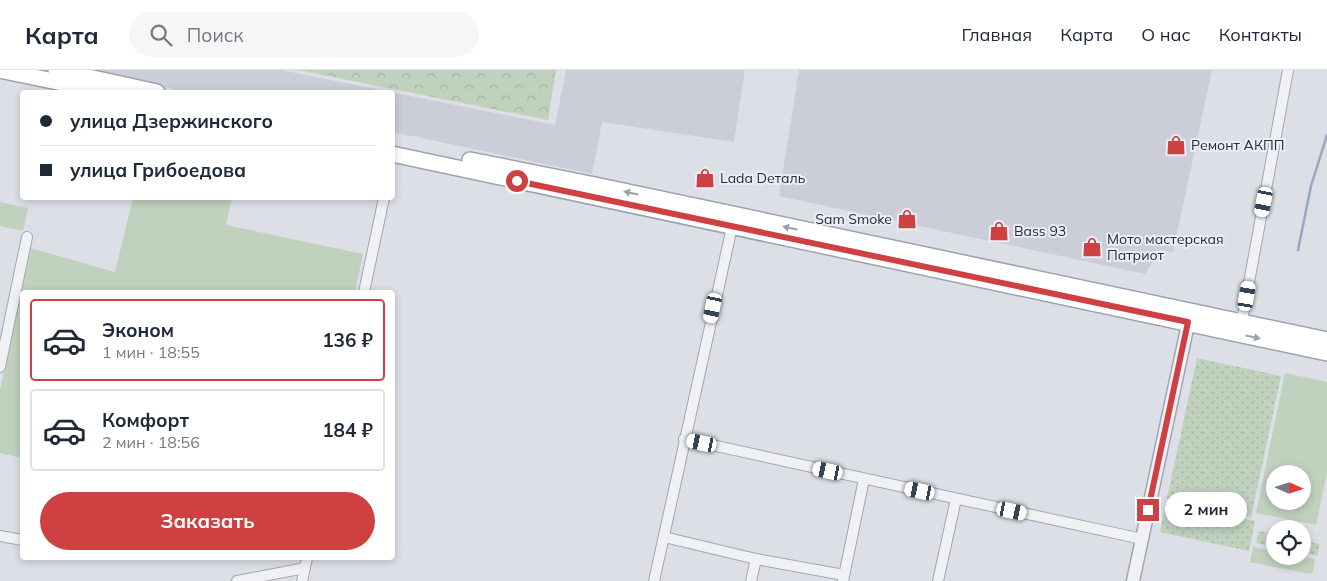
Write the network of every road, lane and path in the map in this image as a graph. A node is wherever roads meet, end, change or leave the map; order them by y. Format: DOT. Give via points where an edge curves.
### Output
graph roads {
  1 [pos="0,70"];
  2 [pos="56,70"];
  3 [pos="1288,70"];
  4 [pos="96,90"];
  5 [pos="148,90"];
  6 [pos="395,151"];
  7 [pos="395,151"];
  8 [pos="384,200"];
  9 [pos="732,227"];
  10 [pos="28,237"];
  11 [pos="364,290"];
  12 [pos="1189,317"];
  13 [pos="1240,322"];
  14 [pos="1327,340"];
  15 [pos="1327,353"];
  16 [pos="0,367"];
  17 [pos="684,439"];
  18 [pos="864,479"];
  19 [pos="956,499"];
  20 [pos="0,536"];
  21 [pos="664,537"];
  22 [pos="1142,539"];
  23 [pos="20,540"];
  24 [pos="756,559"];
  25 [pos="306,563"];
  26 [pos="844,578"];
  27 [pos="238,581"];
  28 [pos="302,581"];
  29 [pos="654,581"];
  30 [pos="751,581"];
  31 [pos="938,581"];
  32 [pos="1133,581"];
  1 -- 4 [label="main road"];
  2 -- 5 [label="main road"];
  3 -- 13 [label="street"];
  6 -- 9 [label="main road"];
  12 -- 7 [label="main road, one-way" via="595,185"];
  8 -- 11 [label="street"];
  9 -- 12 [label="main road"];
  9 -- 17 [label="street"];
  10 -- 16 [label="street"];
  12 -- 13 [label="main road"];
  12 -- 15 [label="main road, one-way"];
  12 -- 22 [label="street"];
  13 -- 14 [label="main road"];
  17 -- 18 [label="street"];
  17 -- 21 [label="street"];
  18 -- 19 [label="street"];
  18 -- 26 [label="street"];
  19 -- 22 [label="street"];
  19 -- 31 [label="street"];
  20 -- 23 [label="street"];
  21 -- 24 [label="street"];
  21 -- 29 [label="street"];
  22 -- 32 [label="street"];
  24 -- 26 [label="street"];
  24 -- 30 [label="street"];
  25 -- 27 [label="street"];
  25 -- 28 [label="street"];
}
